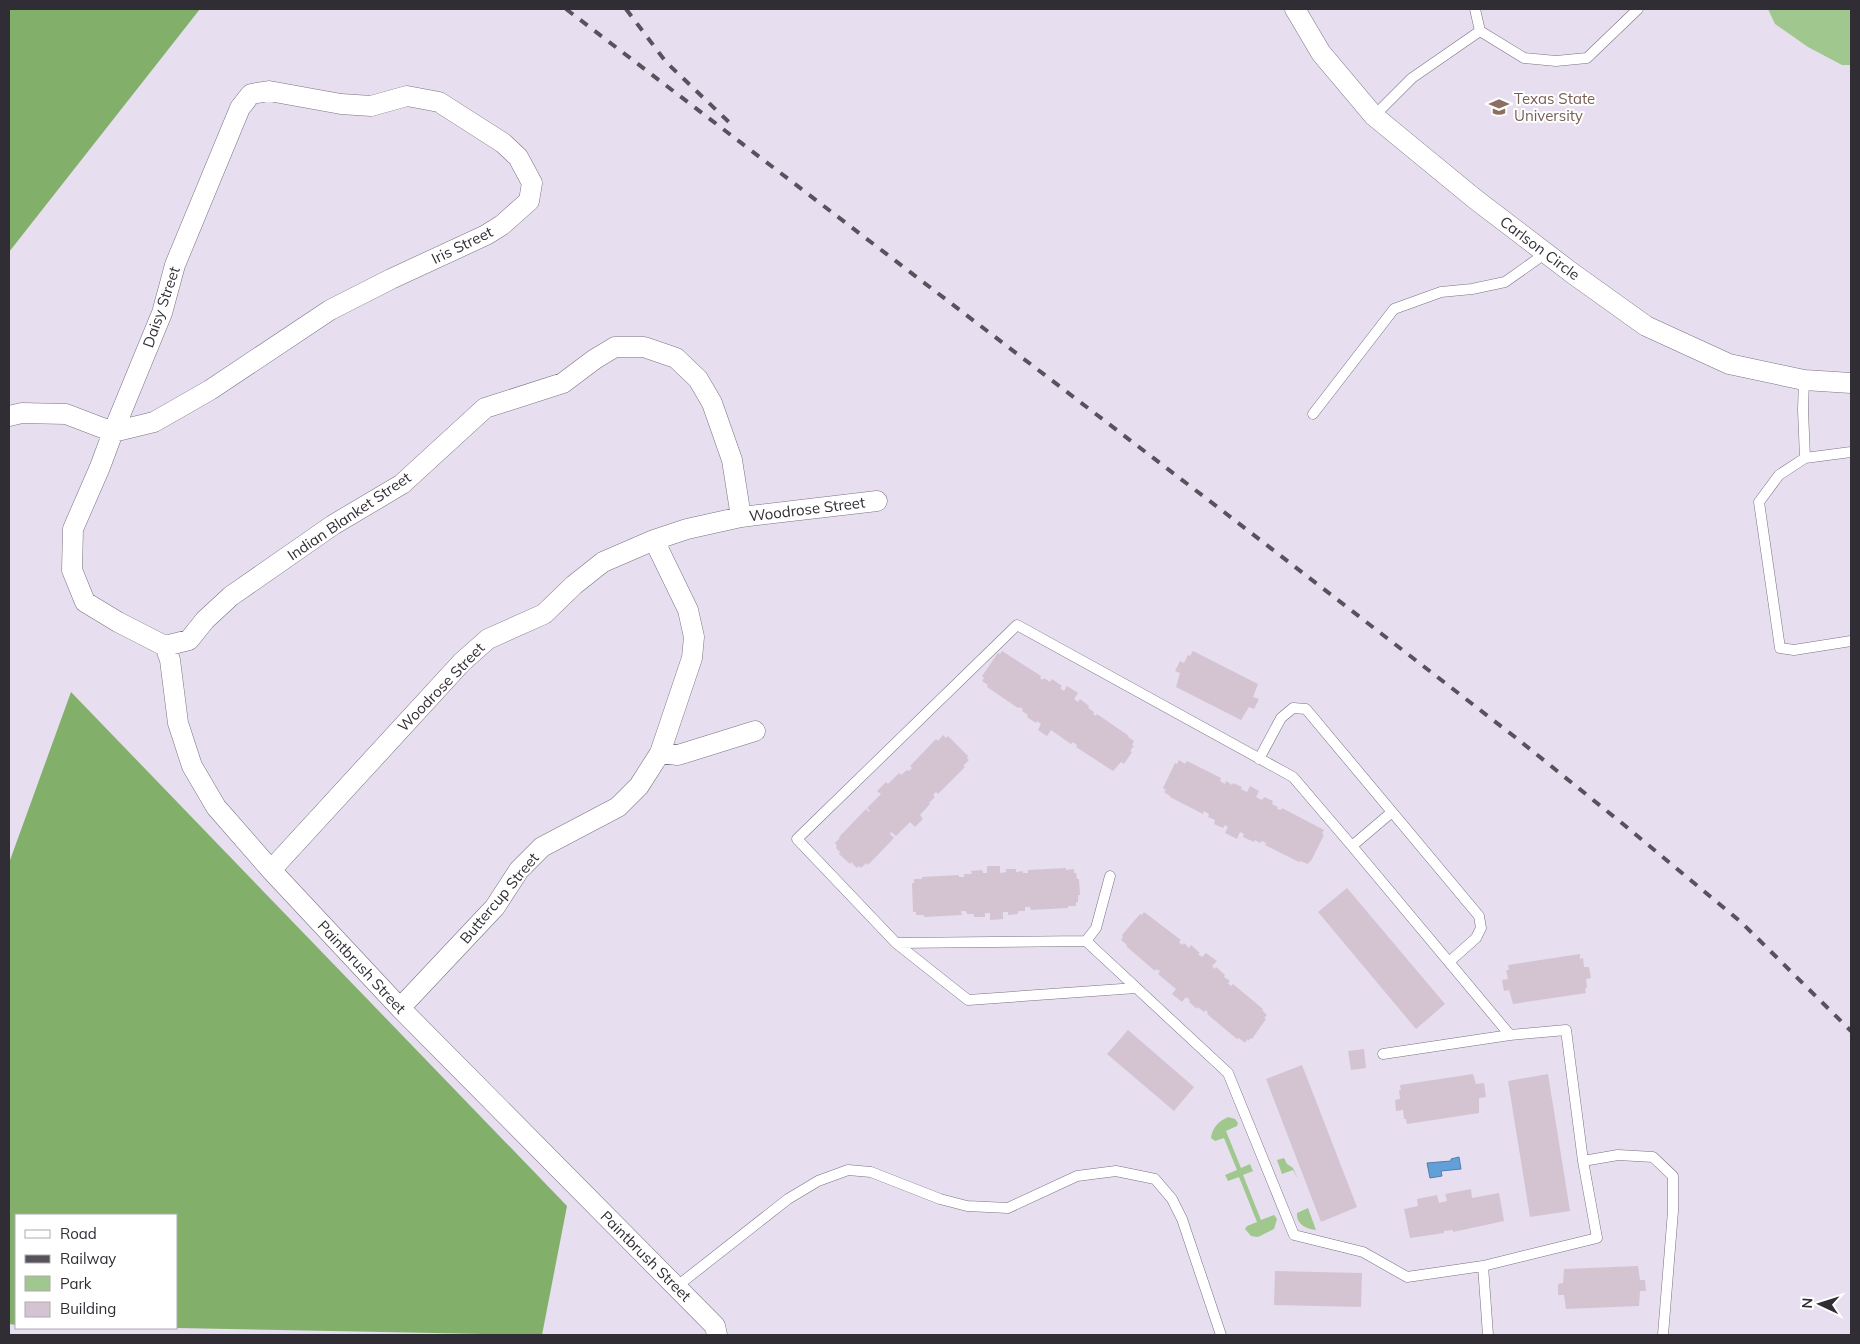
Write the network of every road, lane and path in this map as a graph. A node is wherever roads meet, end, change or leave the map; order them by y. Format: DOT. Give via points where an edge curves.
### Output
graph roads {
  1 [pos="1295,9"];
  2 [pos="1475,9"];
  3 [pos="1638,9"];
  4 [pos="1480,31"];
  5 [pos="269,91"];
  6 [pos="1374,116"];
  7 [pos="1546,253"];
  8 [pos="1804,380"];
  9 [pos="1851,383"];
  10 [pos="1313,414"];
  11 [pos="9,416"];
  12 [pos="113,432"];
  13 [pos="1851,452"];
  14 [pos="1805,458"];
  15 [pos="877,501"];
  16 [pos="741,517"];
  17 [pos="654,540"];
  18 [pos="1851,641"];
  19 [pos="165,646"];
  20 [pos="755,731"];
  21 [pos="660,753"];
  22 [pos="1259,759"];
  23 [pos="1392,812"];
  24 [pos="1352,846"];
  25 [pos="271,870"];
  26 [pos="1110,876"];
  27 [pos="1086,941"];
  28 [pos="896,943"];
  29 [pos="1449,962"];
  30 [pos="1136,988"];
  31 [pos="400,1008"];
  32 [pos="1510,1035"];
  33 [pos="1383,1054"];
  34 [pos="1583,1161"];
  35 [pos="1483,1266"];
  36 [pos="676,1287"];
  37 [pos="717,1335"];
  38 [pos="1221,1335"];
  39 [pos="1488,1335"];
  40 [pos="1663,1335"];
  1 -- 6 [label="street, Carlson Circle" via="1321,53"];
  2 -- 4 [label="lane"];
  3 -- 4 [label="lane" via="1587,58 1524,58"];
  4 -- 6 [label="lane" via="1412,78"];
  5 -- 12 [label="street, Daisy Street" via="252,94 240,108 175,266 162,313"];
  5 -- 12 [label="street, Iris Street" via="340,104 371,106 406,96 439,102 503,143 518,158 532,182 529,201 486,235 330,310 210,390 154,422"];
  6 -- 7 [label="street, Carlson Circle"];
  7 -- 8 [label="street, Carlson Circle" via="1646,326 1729,364"];
  7 -- 10 [label="lane" via="1505,282 1472,290 1441,292 1394,309"];
  8 -- 9 [label="street, Carlson Circle"];
  8 -- 14 [label="lane"];
  11 -- 12 [label="street" via="22,413 66,414"];
  12 -- 19 [label="street, Daisy Street" via="73,529 72,570 85,602"];
  13 -- 14 [label="lane"];
  14 -- 18 [label="lane" via="1779,474 1759,502 1780,648 1794,650"];
  15 -- 16 [label="street, Woodrose Street"];
  16 -- 17 [label="street, Woodrose Street"];
  16 -- 19 [label="street, Indian Blanket Street" via="732,460 712,403 698,380 676,358 644,347 615,347 563,383 485,408 402,484 333,526 232,596 205,620 189,640"];
  17 -- 21 [label="street, Buttercup Street" via="688,610 694,637 692,658"];
  17 -- 25 [label="street, Woodrose Street" via="603,562 544,614 488,639 432,693"];
  19 -- 25 [label="street, Paintbrush Street" via="170,660 178,722 192,766 216,807"];
  20 -- 21 [label="street" via="678,755"];
  21 -- 31 [label="street, Buttercup Street" via="639,786 618,807 542,847 519,870 495,907"];
  22 -- 23 [label="lane" via="1281,718 1293,708 1306,709"];
  22 -- 24 [label="lane" via="1292,777"];
  22 -- 28 [label="lane" via="1017,625 797,839"];
  23 -- 24 [label="lane"];
  23 -- 29 [label="lane" via="1479,916 1481,928 1476,938"];
  24 -- 29 [label="lane"];
  25 -- 31 [label="street, Paintbrush Street"];
  26 -- 27 [label="lane" via="1096,928"];
  27 -- 28 [label="lane"];
  27 -- 30 [label="lane"];
  28 -- 30 [label="lane" via="968,1000"];
  29 -- 32 [label="lane"];
  30 -- 35 [label="lane" via="1228,1073 1294,1235 1363,1252 1407,1277"];
  31 -- 36 [label="street, Paintbrush Street"];
  32 -- 33 [label="lane"];
  32 -- 34 [label="lane" via="1566,1030"];
  34 -- 35 [label="lane" via="1597,1238"];
  34 -- 40 [label="lane" via="1618,1156 1653,1157 1672,1176 1673,1211"];
  35 -- 39 [label="lane"];
  36 -- 37 [label="street, Paintbrush Street" via="716,1326"];
  36 -- 38 [label="lane" via="788,1199 818,1181 848,1170 871,1172 967,1206 1008,1208 1077,1176 1116,1171 1155,1179 1172,1198"];
}
